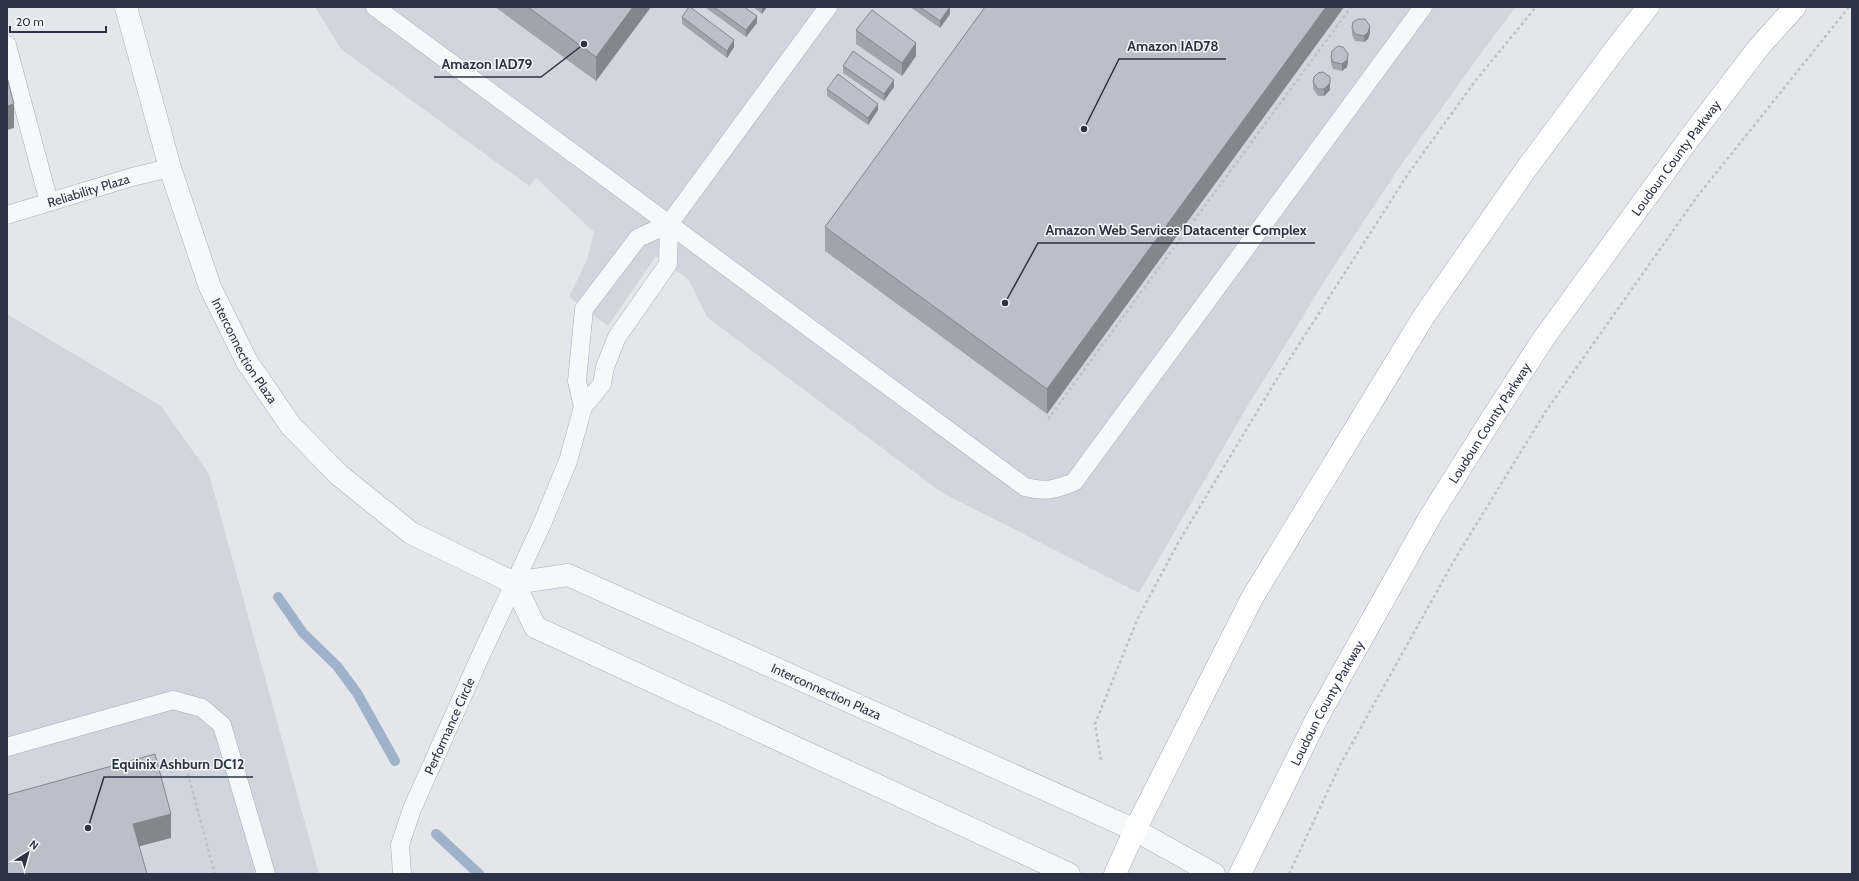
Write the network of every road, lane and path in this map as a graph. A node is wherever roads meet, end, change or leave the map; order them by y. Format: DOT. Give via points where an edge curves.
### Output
graph roads {
  1 [pos="126,7"];
  2 [pos="374,7"];
  3 [pos="828,7"];
  4 [pos="1351,7"];
  5 [pos="1423,7"];
  6 [pos="1536,7"];
  7 [pos="1648,7"];
  8 [pos="1795,7"];
  9 [pos="1849,7"];
  10 [pos="7,45"];
  11 [pos="170,168"];
  12 [pos="49,202"];
  13 [pos="7,215"];
  14 [pos="668,224"];
  15 [pos="583,407"];
  16 [pos="1048,419"];
  17 [pos="514,583"];
  18 [pos="7,747"];
  19 [pos="1101,760"];
  20 [pos="153,768"];
  21 [pos="1135,830"];
  22 [pos="215,874"];
  23 [pos="266,874"];
  24 [pos="402,874"];
  25 [pos="1069,874"];
  26 [pos="1115,874"];
  27 [pos="1214,874"];
  28 [pos="1240,874"];
  29 [pos="1289,874"];
  1 -- 11 [label="street, Interconnection Plaza"];
  2 -- 14 [label="lane"];
  3 -- 14 [label="lane"];
  4 -- 16 [label="path"];
  5 -- 14 [label="lane" via="1074,482 1057,489 1042,491 1025,487"];
  6 -- 19 [label="path" via="1476,80 1408,174 1275,382 1178,543 1138,618 1095,724"];
  7 -- 21 [label="main road" via="1524,172 1424,316 1252,598"];
  8 -- 28 [label="main road, Loudoun County Parkway" via="1759,47 1683,146 1544,338 1492,418 1431,516 1317,718"];
  9 -- 29 [label="path" via="1696,198 1546,411 1454,559 1340,765"];
  10 -- 12 [label="lane"];
  11 -- 12 [label="lane, Reliability Plaza"];
  11 -- 17 [label="street, Interconnection Plaza" via="210,287 248,362 291,426 339,475 411,533"];
  12 -- 13 [label="lane, Reliability Plaza"];
  14 -- 15 [label="lane" via="668,264 617,337 605,367 602,384"];
  14 -- 15 [label="lane" via="638,238 584,308 577,381"];
  15 -- 17 [label="lane, Performance Circle" via="568,461"];
  17 -- 21 [label="street, Interconnection Plaza" via="568,575"];
  17 -- 24 [label="lane, Performance Circle" via="412,809 400,845"];
  17 -- 25 [label="street" via="535,627"];
  18 -- 23 [label="lane" via="173,700 202,708 222,725"];
  20 -- 22 [label="path" via="184,760"];
  21 -- 26 [label="main road"];
  21 -- 27 [label="street, Interconnection Plaza"];
}
